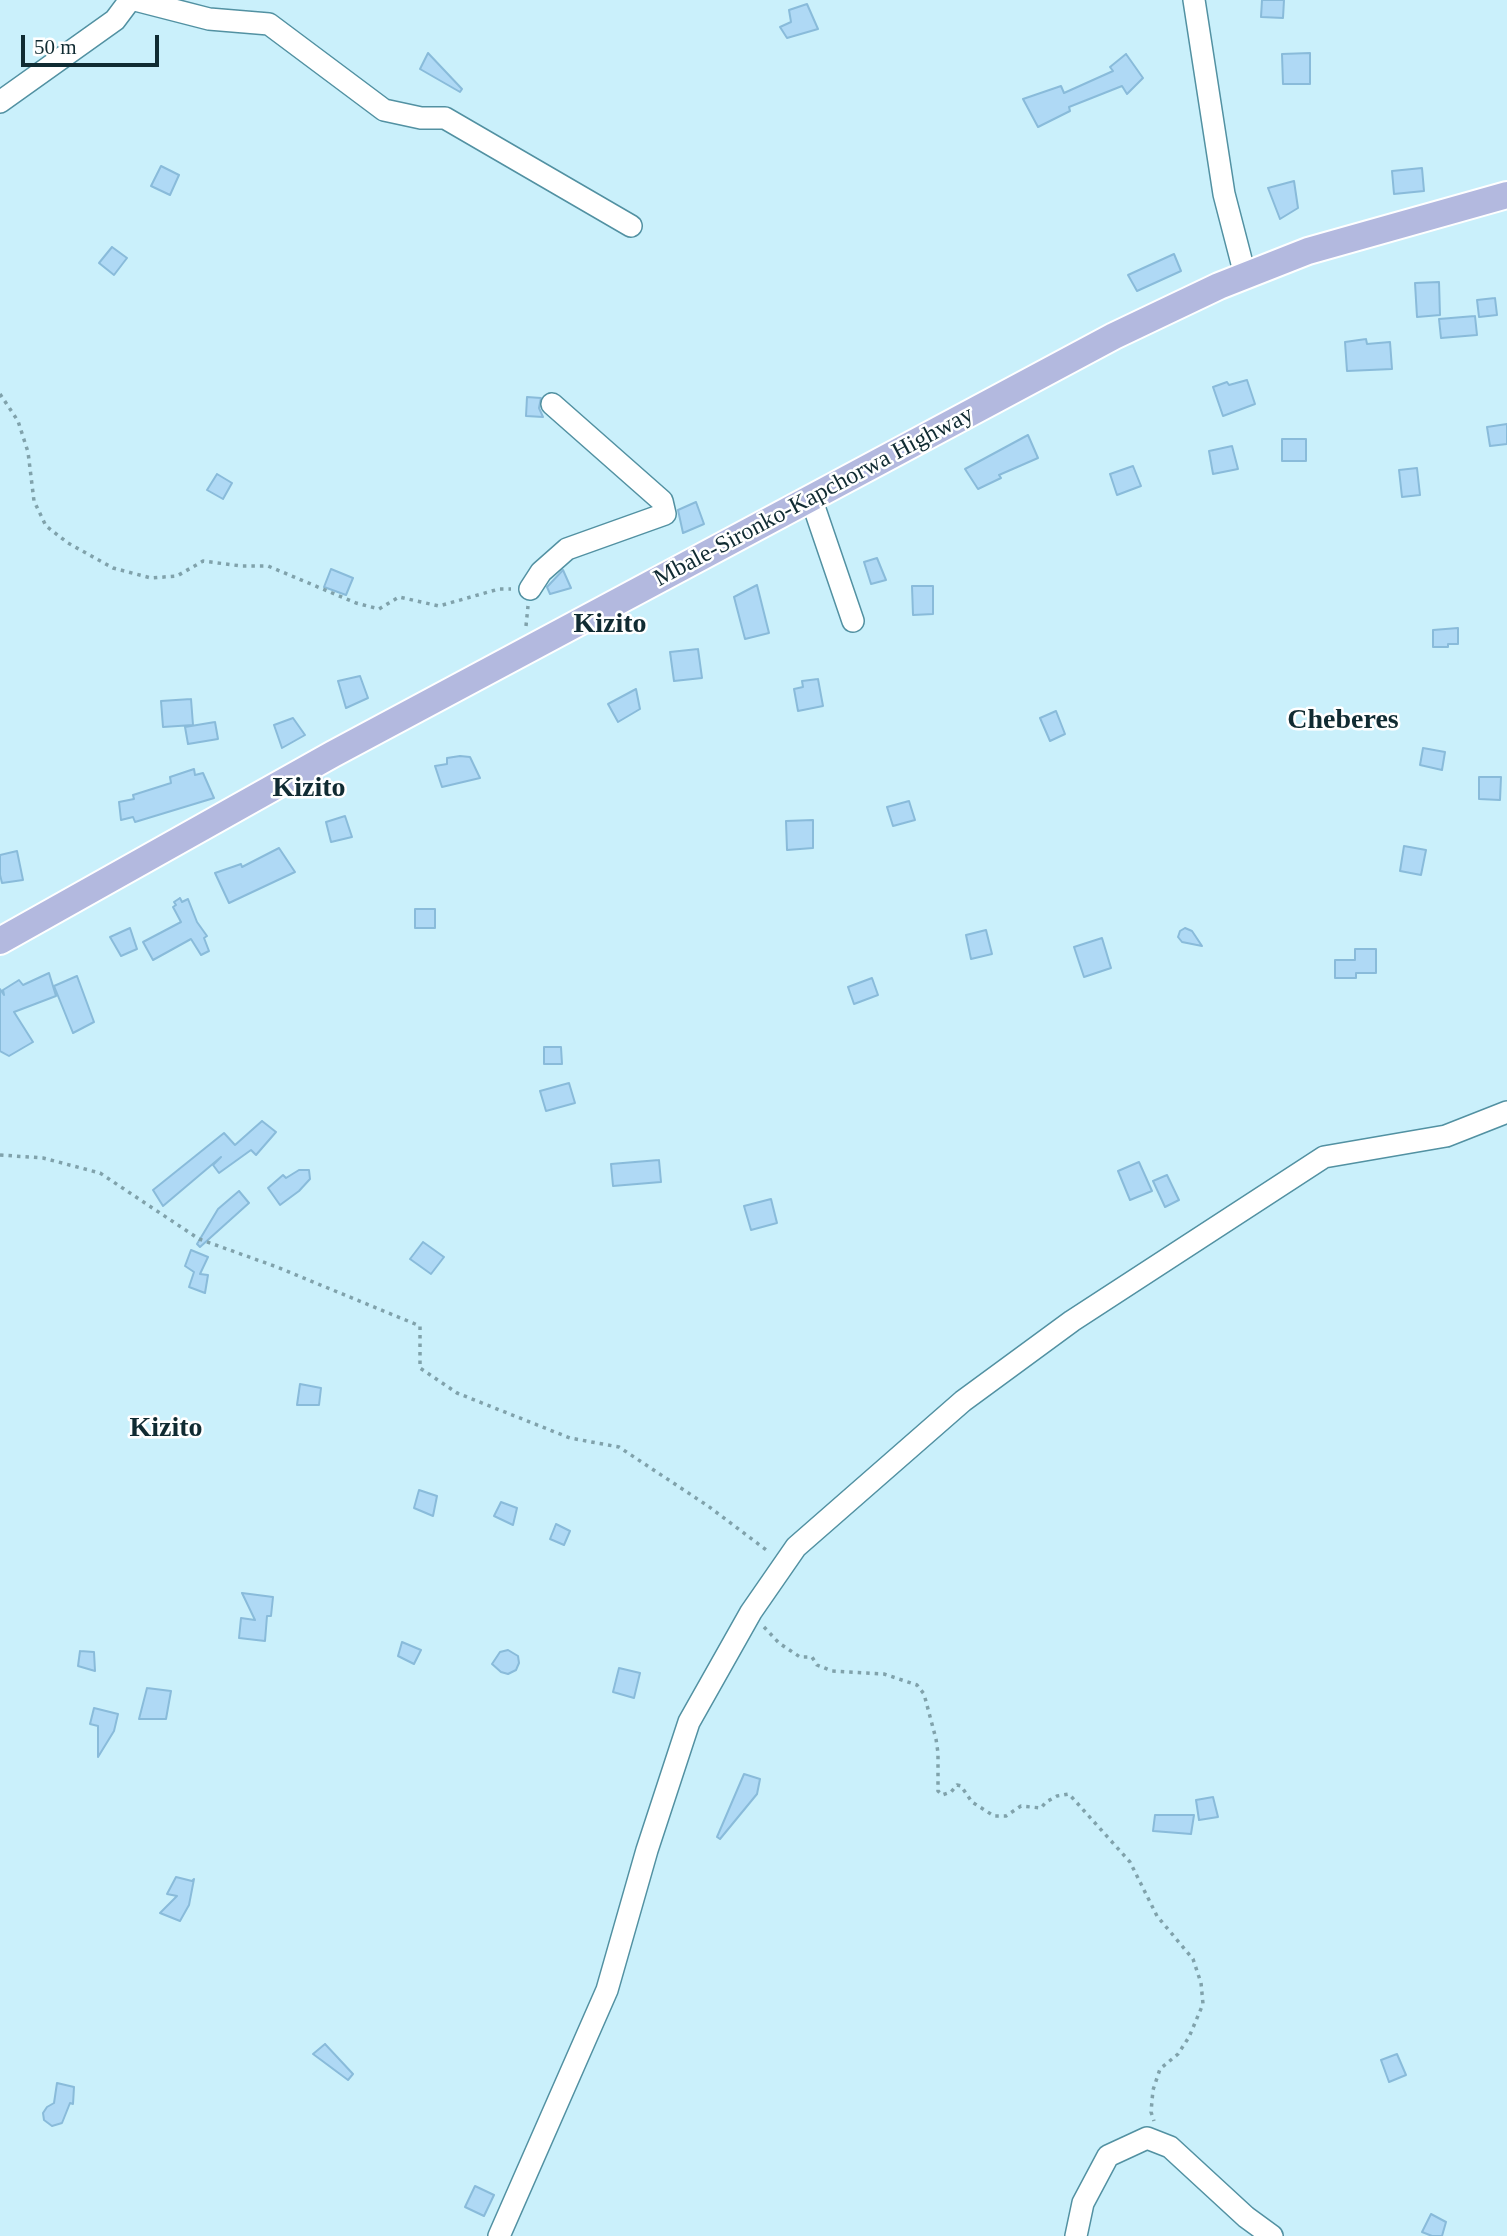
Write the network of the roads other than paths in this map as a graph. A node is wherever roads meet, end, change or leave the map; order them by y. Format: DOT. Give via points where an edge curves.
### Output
graph roads {
  1 [pos="132,0"];
  2 [pos="188,0"];
  3 [pos="1194,0"];
  4 [pos="209,19"];
  5 [pos="0,102"];
  6 [pos="1507,195"];
  7 [pos="631,226"];
  8 [pos="1245,275"];
  9 [pos="552,404"];
  10 [pos="811,499"];
  11 [pos="530,589"];
  12 [pos="853,621"];
  13 [pos="1,940"];
  14 [pos="1507,1112"];
  15 [pos="499,2236"];
  16 [pos="1076,2236"];
  17 [pos="1272,2236"];
  1 -- 4 [label="street"];
  1 -- 5 [label="street" via="115,20"];
  2 -- 4 [label="street"];
  3 -- 8 [label="street" via="1224,194"];
  4 -- 7 [label="street" via="269,24 384,110 445,118"];
  6 -- 8 [label="main road, Mbale-Sironko-Kapchorwa Highway" via="1308,251"];
  8 -- 10 [label="main road, Mbale-Sironko-Kapchorwa Highway" via="1114,336"];
  9 -- 11 [label="street" via="662,501 665,514 567,549"];
  10 -- 12 [label="street"];
  10 -- 13 [label="main road, Mbale-Sironko-Kapchorwa Highway" via="333,754"];
  14 -- 15 [label="street" via="1446,1136 1324,1157 1072,1321 962,1401 796,1547 751,1612 689,1721 607,1990"];
  16 -- 17 [label="street" via="1083,2203 1108,2156 1147,2138 1170,2147"];
}
